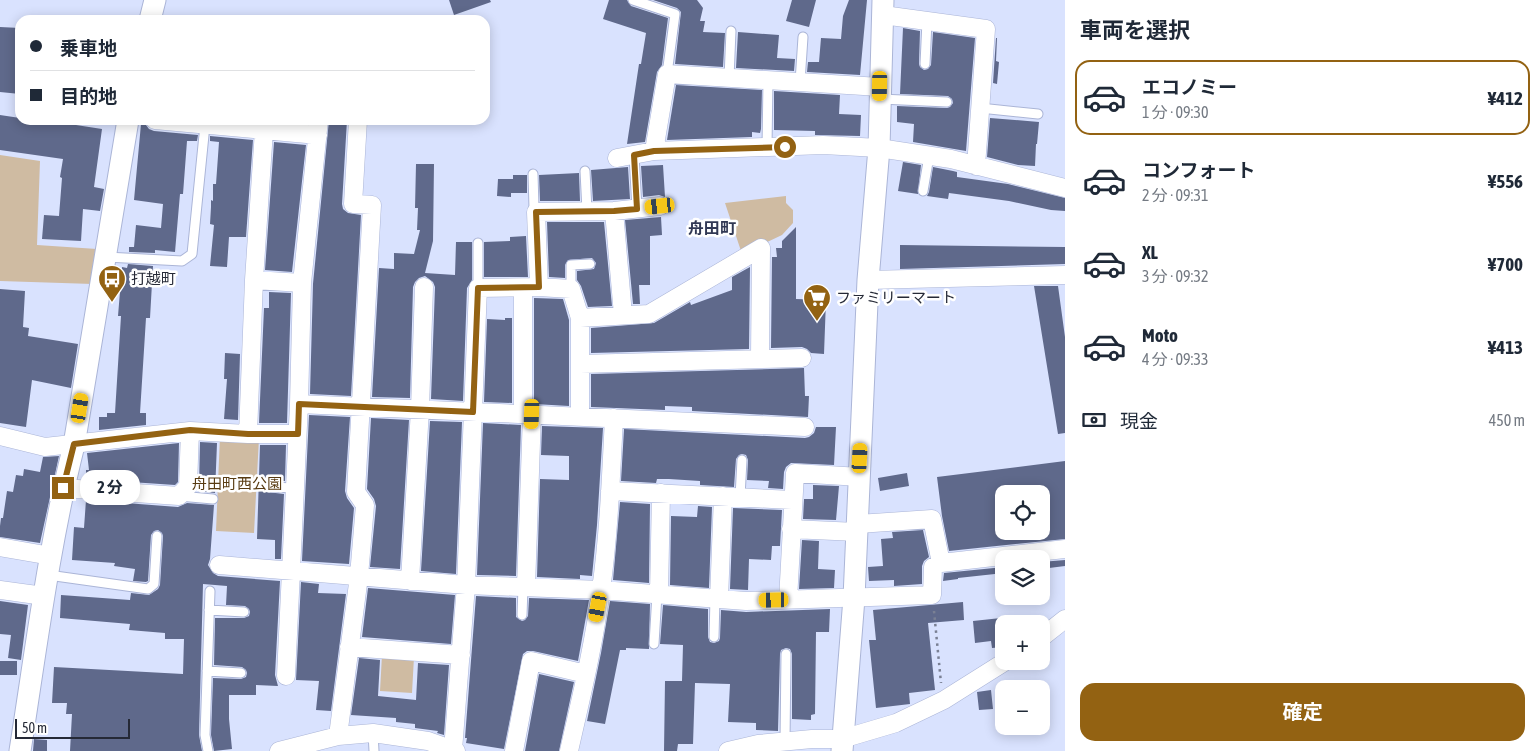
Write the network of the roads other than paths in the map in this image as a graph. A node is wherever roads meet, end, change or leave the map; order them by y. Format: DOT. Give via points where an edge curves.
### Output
graph roads {
  1 [pos="155,0"];
  2 [pos="633,0"];
  3 [pos="883,8"];
  4 [pos="151,15"];
  5 [pos="927,21"];
  6 [pos="731,31"];
  7 [pos="803,37"];
  8 [pos="925,64"];
  9 [pos="667,74"];
  10 [pos="729,78"];
  11 [pos="768,80"];
  12 [pos="800,82"];
  13 [pos="880,92"];
  14 [pos="947,102"];
  15 [pos="980,108"];
  16 [pos="1038,114"];
  17 [pos="127,125"];
  18 [pos="205,125"];
  19 [pos="358,125"];
  20 [pos="318,128"];
  21 [pos="264,130"];
  22 [pos="766,147"];
  23 [pos="879,148"];
  24 [pos="654,151"];
  25 [pos="625,156"];
  26 [pos="929,156"];
  27 [pos="976,166"];
  28 [pos="584,171"];
  29 [pos="533,174"];
  30 [pos="1065,188"];
  31 [pos="923,191"];
  32 [pos="660,206"];
  33 [pos="637,209"];
  34 [pos="587,211"];
  35 [pos="614,211"];
  36 [pos="536,212"];
  37 [pos="478,244"];
  38 [pos="105,257"];
  39 [pos="590,264"];
  40 [pos="1065,275"];
  41 [pos="254,280"];
  42 [pos="868,280"];
  43 [pos="302,283"];
  44 [pos="424,287"];
  45 [pos="531,287"];
  46 [pos="478,288"];
  47 [pos="571,289"];
  48 [pos="623,316"];
  49 [pos="580,318"];
  50 [pos="802,358"];
  51 [pos="760,359"];
  52 [pos="580,364"];
  53 [pos="299,404"];
  54 [pos="361,407"];
  55 [pos="420,409"];
  56 [pos="473,412"];
  57 [pos="527,414"];
  58 [pos="580,416"];
  59 [pos="614,418"];
  60 [pos="805,427"];
  61 [pos="190,430"];
  62 [pos="248,434"];
  63 [pos="298,434"];
  64 [pos="0,436"];
  65 [pos="74,444"];
  66 [pos="742,460"];
  67 [pos="860,477"];
  68 [pos="270,487"];
  69 [pos="63,488"];
  70 [pos="295,488"];
  71 [pos="610,491"];
  72 [pos="661,493"];
  73 [pos="179,496"];
  74 [pos="732,497"];
  75 [pos="213,500"];
  76 [pos="792,500"];
  77 [pos="857,528"];
  78 [pos="791,530"];
  79 [pos="157,536"];
  80 [pos="0,547"];
  81 [pos="1065,549"];
  82 [pos="941,563"];
  83 [pos="49,565"];
  84 [pos="218,565"];
  85 [pos="290,571"];
  86 [pos="358,576"];
  87 [pos="410,581"];
  88 [pos="466,585"];
  89 [pos="524,587"];
  90 [pos="0,590"];
  91 [pos="601,590"];
  92 [pos="210,591"];
  93 [pos="658,594"];
  94 [pos="44,596"];
  95 [pos="854,598"];
  96 [pos="717,599"];
  97 [pos="788,600"];
  98 [pos="209,610"];
  99 [pos="244,612"];
  100 [pos="522,615"];
  101 [pos="1065,619"];
  102 [pos="1050,631"];
  103 [pos="714,637"];
  104 [pos="654,644"];
  105 [pos="349,647"];
  106 [pos="786,654"];
  107 [pos="461,655"];
  108 [pos="995,668"];
  109 [pos="207,671"];
  110 [pos="241,672"];
  111 [pos="586,674"];
  112 [pos="286,676"];
  113 [pos="374,733"];
  114 [pos="338,736"];
  115 [pos="785,742"];
  116 [pos="812,745"];
  117 [pos="842,745"];
  118 [pos="452,750"];
  119 [pos="20,751"];
  120 [pos="208,751"];
  121 [pos="279,751"];
  122 [pos="374,751"];
  123 [pos="514,751"];
  124 [pos="569,751"];
  125 [pos="728,751"];
  1 -- 4 [label="street"];
  2 -- 9 [label="lane" via="674,14"];
  3 -- 5 [label="street"];
  3 -- 13 [label="street"];
  5 -- 8 [label="lane"];
  5 -- 15 [label="street" via="986,29"];
  6 -- 10 [label="lane"];
  7 -- 12 [label="lane"];
  9 -- 10 [label="street"];
  9 -- 24 [label="street"];
  10 -- 11 [label="street"];
  11 -- 12 [label="street"];
  11 -- 22 [label="lane"];
  12 -- 13 [label="street"];
  13 -- 14 [label="lane"];
  13 -- 23 [label="street"];
  15 -- 16 [label="lane"];
  15 -- 27 [label="street"];
  17 -- 38 [label="street"];
  18 -- 21 [label="street"];
  18 -- 38 [label="lane" via="192,254 182,261"];
  19 -- 54 [label="street" via="353,204 372,205"];
  20 -- 21 [label="street"];
  20 -- 43 [label="street"];
  21 -- 41 [label="street"];
  22 -- 23 [label="street"];
  22 -- 24 [label="street"];
  23 -- 26 [label="street"];
  23 -- 42 [label="street"];
  24 -- 25 [label="street"];
  25 -- 33 [label="lane"];
  26 -- 27 [label="street"];
  26 -- 31 [label="lane"];
  27 -- 30 [label="street"];
  28 -- 34 [label="lane"];
  29 -- 36 [label="lane"];
  32 -- 33 [label="street"];
  33 -- 35 [label="street"];
  34 -- 35 [label="street"];
  34 -- 36 [label="street"];
  35 -- 48 [label="street"];
  36 -- 45 [label="street"];
  37 -- 46 [label="lane"];
  38 -- 65 [label="street"];
  39 -- 47 [label="lane" via="571,265"];
  40 -- 42 [label="street"];
  41 -- 43 [label="street"];
  41 -- 62 [label="street"];
  42 -- 67 [label="street"];
  43 -- 53 [label="street"];
  44 -- 55 [label="street"];
  45 -- 46 [label="street"];
  45 -- 47 [label="street"];
  45 -- 57 [label="street"];
  46 -- 56 [label="street"];
  47 -- 49 [label="street"];
  48 -- 49 [label="street"];
  48 -- 51 [label="street" via="649,314 762,248"];
  49 -- 52 [label="street"];
  50 -- 51 [label="street"];
  51 -- 52 [label="street"];
  52 -- 58 [label="street"];
  53 -- 54 [label="street"];
  53 -- 63 [label="street"];
  54 -- 55 [label="street"];
  54 -- 86 [label="street" via="356,492 366,505"];
  55 -- 56 [label="street"];
  55 -- 87 [label="street"];
  56 -- 57 [label="street"];
  56 -- 88 [label="street"];
  57 -- 58 [label="street"];
  57 -- 89 [label="street"];
  58 -- 59 [label="street"];
  59 -- 60 [label="street"];
  59 -- 71 [label="street"];
  61 -- 62 [label="street"];
  61 -- 65 [label="street"];
  61 -- 73 [label="street" via="188,486"];
  62 -- 63 [label="street"];
  63 -- 70 [label="street"];
  64 -- 65 [label="street" via="45,447"];
  65 -- 69 [label="street"];
  66 -- 74 [label="lane"];
  67 -- 76 [label="street" via="795,473"];
  67 -- 77 [label="street"];
  68 -- 70 [label="lane"];
  69 -- 73 [label="street"];
  69 -- 83 [label="street"];
  70 -- 85 [label="street"];
  71 -- 72 [label="street"];
  71 -- 91 [label="street"];
  72 -- 74 [label="street"];
  72 -- 93 [label="street"];
  73 -- 75 [label="lane"];
  74 -- 76 [label="street"];
  74 -- 96 [label="street"];
  76 -- 78 [label="street"];
  77 -- 78 [label="street"];
  77 -- 82 [label="street" via="932,518"];
  77 -- 95 [label="street"];
  78 -- 97 [label="street"];
  79 -- 83 [label="lane" via="154,584 148,589"];
  80 -- 83 [label="street"];
  81 -- 82 [label="street"];
  82 -- 95 [label="street" via="933,567 932,595"];
  83 -- 94 [label="street"];
  84 -- 85 [label="street"];
  85 -- 86 [label="street"];
  85 -- 112 [label="street"];
  86 -- 87 [label="street"];
  86 -- 105 [label="street"];
  87 -- 88 [label="street"];
  88 -- 89 [label="street"];
  88 -- 107 [label="street"];
  89 -- 91 [label="street"];
  89 -- 100 [label="lane"];
  90 -- 94 [label="street"];
  91 -- 93 [label="street"];
  91 -- 111 [label="street"];
  92 -- 98 [label="lane"];
  93 -- 96 [label="street"];
  93 -- 104 [label="lane"];
  94 -- 119 [label="street"];
  95 -- 97 [label="street"];
  95 -- 117 [label="street"];
  96 -- 97 [label="street"];
  96 -- 103 [label="lane"];
  98 -- 99 [label="lane"];
  98 -- 109 [label="lane"];
  101 -- 102 [label="street"];
  105 -- 107 [label="street"];
  105 -- 114 [label="street"];
  106 -- 115 [label="lane"];
  107 -- 118 [label="street"];
  108 -- 117 [label="street" via="944,700"];
  109 -- 110 [label="lane"];
  109 -- 120 [label="lane" via="205,734"];
  111 -- 123 [label="street" via="531,661"];
  111 -- 124 [label="street"];
  113 -- 114 [label="street"];
  113 -- 118 [label="street" via="428,741"];
  113 -- 122 [label="lane"];
  114 -- 121 [label="street"];
  115 -- 116 [label="street"];
  115 -- 125 [label="street"];
  116 -- 117 [label="street"];
}
